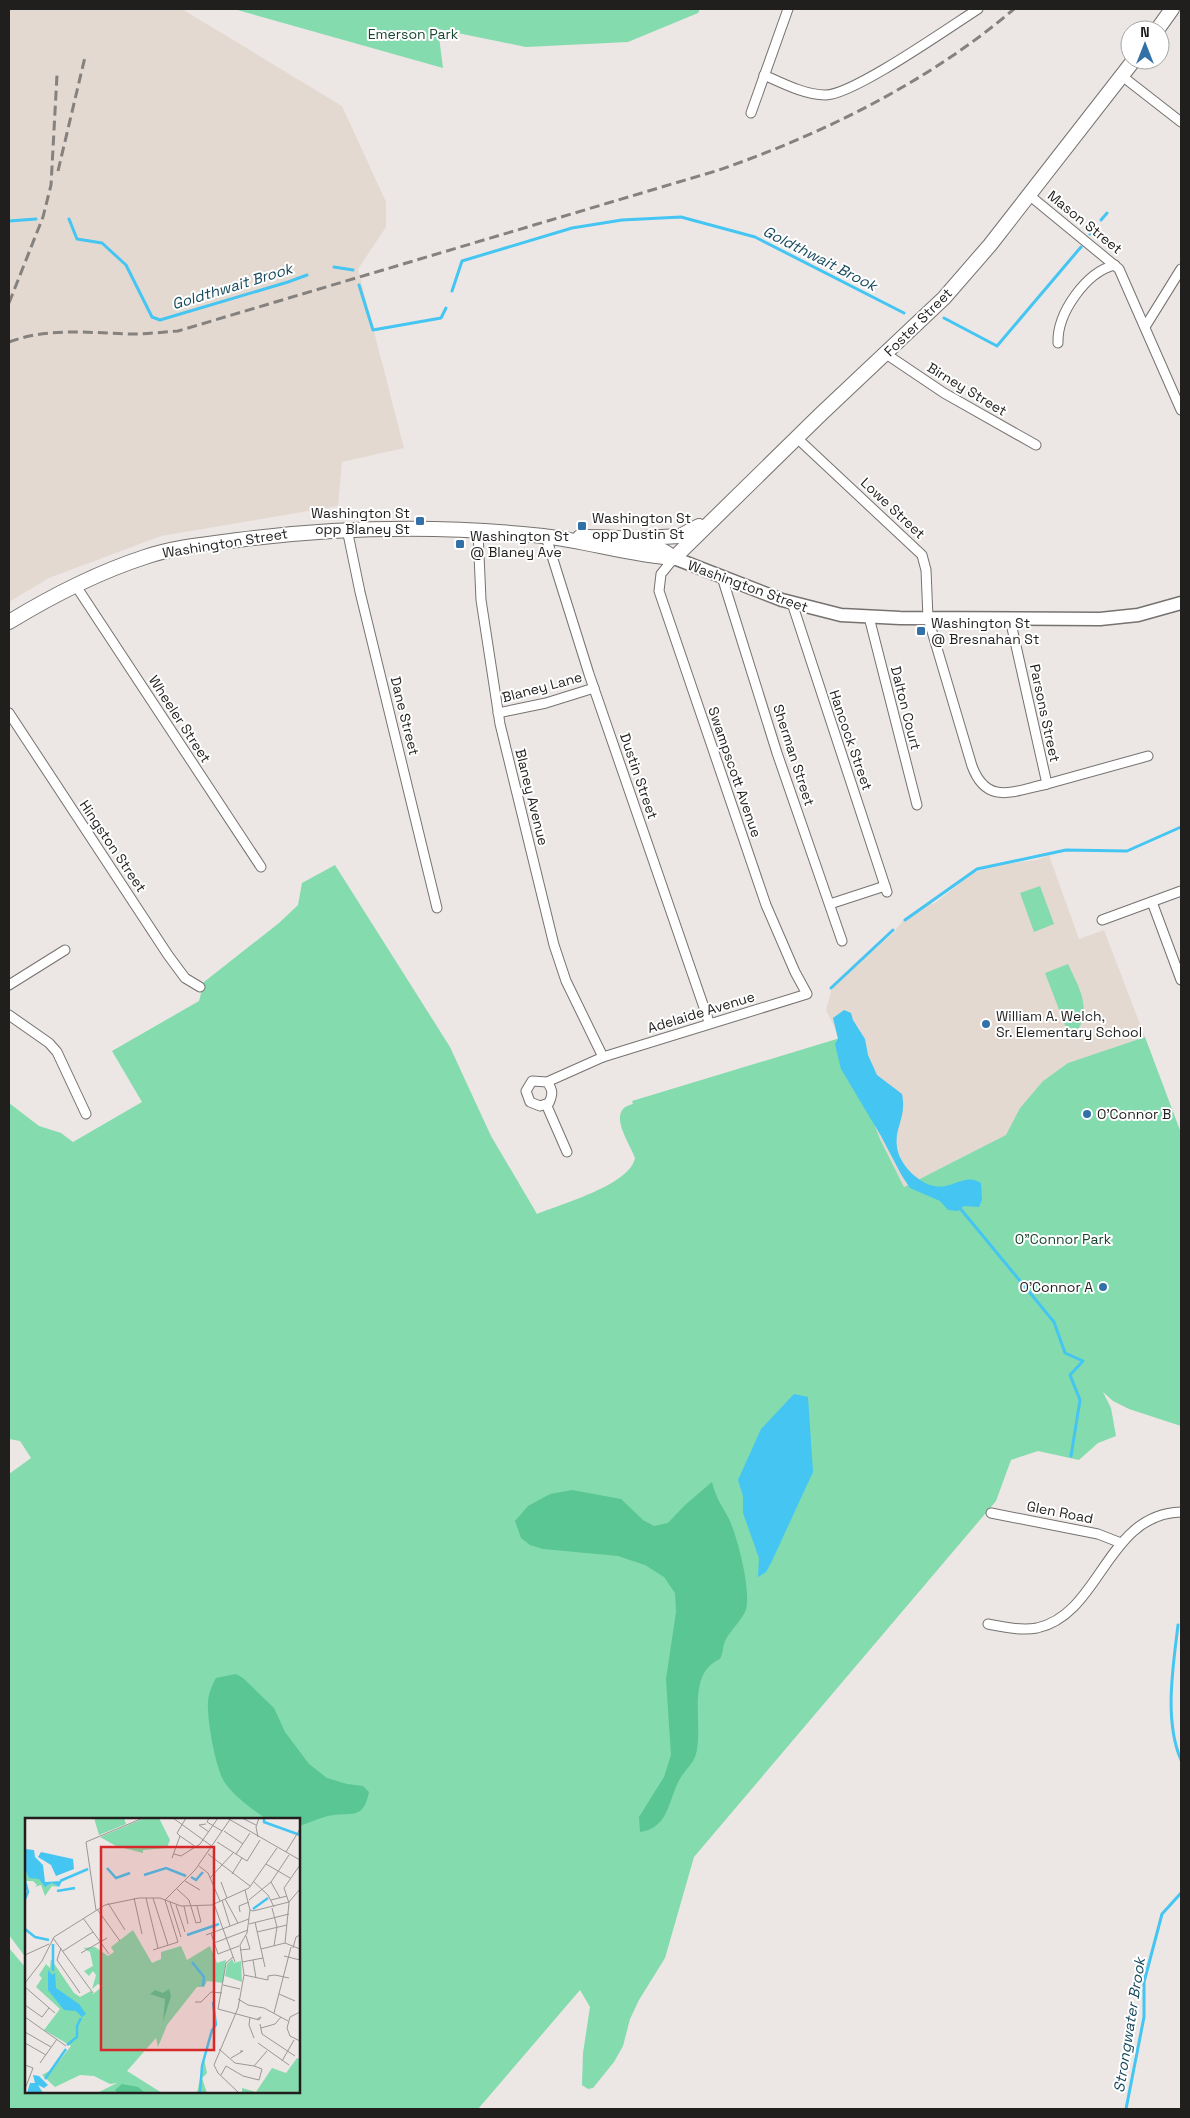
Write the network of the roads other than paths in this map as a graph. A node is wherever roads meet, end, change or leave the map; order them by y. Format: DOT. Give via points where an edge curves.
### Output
graph roads {
  1 [pos="788,9"];
  2 [pos="978,9"];
  3 [pos="1172,9"];
  4 [pos="1164,20"];
  5 [pos="1126,70"];
  6 [pos="764,75"];
  7 [pos="1122,76"];
  8 [pos="751,113"];
  9 [pos="1181,122"];
  10 [pos="1029,195"];
  11 [pos="1115,265"];
  12 [pos="1181,269"];
  13 [pos="1145,327"];
  14 [pos="1058,343"];
  15 [pos="886,354"];
  16 [pos="1181,410"];
  17 [pos="797,438"];
  18 [pos="1036,445"];
  19 [pos="715,517"];
  20 [pos="347,529"];
  21 [pos="478,532"];
  22 [pos="546,536"];
  23 [pos="626,538"];
  24 [pos="674,558"];
  25 [pos="722,577"];
  26 [pos="76,586"];
  27 [pos="792,603"];
  28 [pos="1181,603"];
  29 [pos="869,617"];
  30 [pos="928,618"];
  31 [pos="1010,619"];
  32 [pos="9,622"];
  33 [pos="594,688"];
  34 [pos="9,713"];
  35 [pos="498,713"];
  36 [pos="1148,756"];
  37 [pos="1046,784"];
  38 [pos="980,785"];
  39 [pos="916,805"];
  40 [pos="261,867"];
  41 [pos="1181,891"];
  42 [pos="1152,902"];
  43 [pos="830,904"];
  44 [pos="437,908"];
  45 [pos="1102,920"];
  46 [pos="842,941"];
  47 [pos="66,950"];
  48 [pos="1181,980"];
  49 [pos="9,985"];
  50 [pos="200,987"];
  51 [pos="807,994"];
  52 [pos="9,1015"];
  53 [pos="709,1022"];
  54 [pos="603,1057"];
  55 [pos="547,1082"];
  56 [pos="546,1104"];
  57 [pos="86,1114"];
  58 [pos="567,1152"];
  59 [pos="1181,1512"];
  60 [pos="991,1513"];
  61 [pos="1122,1543"];
  62 [pos="988,1624"];
  1 -- 6 [label="street"];
  2 -- 6 [label="street" via="926,43 833,95 817,94"];
  3 -- 4 [label="main road"];
  5 -- 7 [label="main road, Foster Street"];
  6 -- 8 [label="street"];
  7 -- 9 [label="street"];
  7 -- 10 [label="main road, Foster Street"];
  10 -- 11 [label="street, Mason Street"];
  10 -- 15 [label="main road, Foster Street" via="944,298"];
  11 -- 13 [label="street, Mason Street"];
  11 -- 14 [label="street" via="1097,272 1074,298 1060,324"];
  12 -- 13 [label="street"];
  13 -- 16 [label="street, Mason Street"];
  15 -- 17 [label="main road, Foster Street"];
  15 -- 18 [label="street, Birney Street" via="944,393"];
  17 -- 19 [label="main road, Foster Street"];
  17 -- 30 [label="street, Lowe Street" via="922,555 926,570"];
  19 -- 23 [label="main road" via="680,536"];
  19 -- 24 [label="main road, Foster Street"];
  20 -- 21 [label="main road, Washington Street"];
  20 -- 26 [label="main road, Washington Street" via="164,551"];
  20 -- 44 [label="street, Dane Street"];
  21 -- 22 [label="main road, Washington Street"];
  21 -- 35 [label="street, Blaney Avenue" via="481,600"];
  22 -- 23 [label="main road, Washington Street"];
  22 -- 24 [label="main road, Washington Street"];
  22 -- 33 [label="street, Dustin Street"];
  23 -- 24 [label="main road, Washington Street" via="660,547"];
  24 -- 25 [label="main road, Washington Street"];
  24 -- 51 [label="street, Swampscott Avenue" via="661,574 658,591 766,905"];
  25 -- 27 [label="main road, Washington Street"];
  25 -- 43 [label="street, Sherman Street"];
  26 -- 32 [label="main road, Washington Street"];
  26 -- 40 [label="street, Wheeler Street"];
  27 -- 29 [label="main road, Washington Street" via="841,615"];
  27 -- 43 [label="street, Hancock Street" via="886,889"];
  28 -- 31 [label="main road, Washington Street" via="1153,612 1112,618"];
  29 -- 30 [label="main road, Washington Street"];
  29 -- 39 [label="street, Dalton Court"];
  30 -- 31 [label="main road, Washington Street"];
  30 -- 38 [label="street, Lowe Street"];
  31 -- 37 [label="street, Parsons Street"];
  33 -- 35 [label="street, Blaney Lane"];
  33 -- 53 [label="street, Dustin Street"];
  34 -- 50 [label="street, Hingston Street" via="168,955 185,978"];
  35 -- 54 [label="street, Blaney Avenue" via="554,945 566,981"];
  36 -- 37 [label="street, Parsons Street"];
  37 -- 38 [label="street, Parsons Street" via="997,792"];
  41 -- 42 [label="street"];
  42 -- 45 [label="street"];
  42 -- 48 [label="street"];
  43 -- 46 [label="street, Sherman Street"];
  47 -- 49 [label="street"];
  51 -- 53 [label="street, Adelaide Avenue"];
  52 -- 57 [label="street" via="57,1052"];
  53 -- 54 [label="street, Adelaide Avenue"];
  54 -- 55 [label="street, Adelaide Avenue"];
  55 -- 56 [label="street" via="552,1095"];
  55 -- 56 [label="street" via="532,1081 526,1092 530,1102 540,1106"];
  56 -- 58 [label="street"];
  59 -- 61 [label="street" via="1152,1518"];
  60 -- 61 [label="street, Glen Road" via="1098,1534"];
  61 -- 62 [label="street" via="1076,1602 1055,1621 1025,1629"];
}
